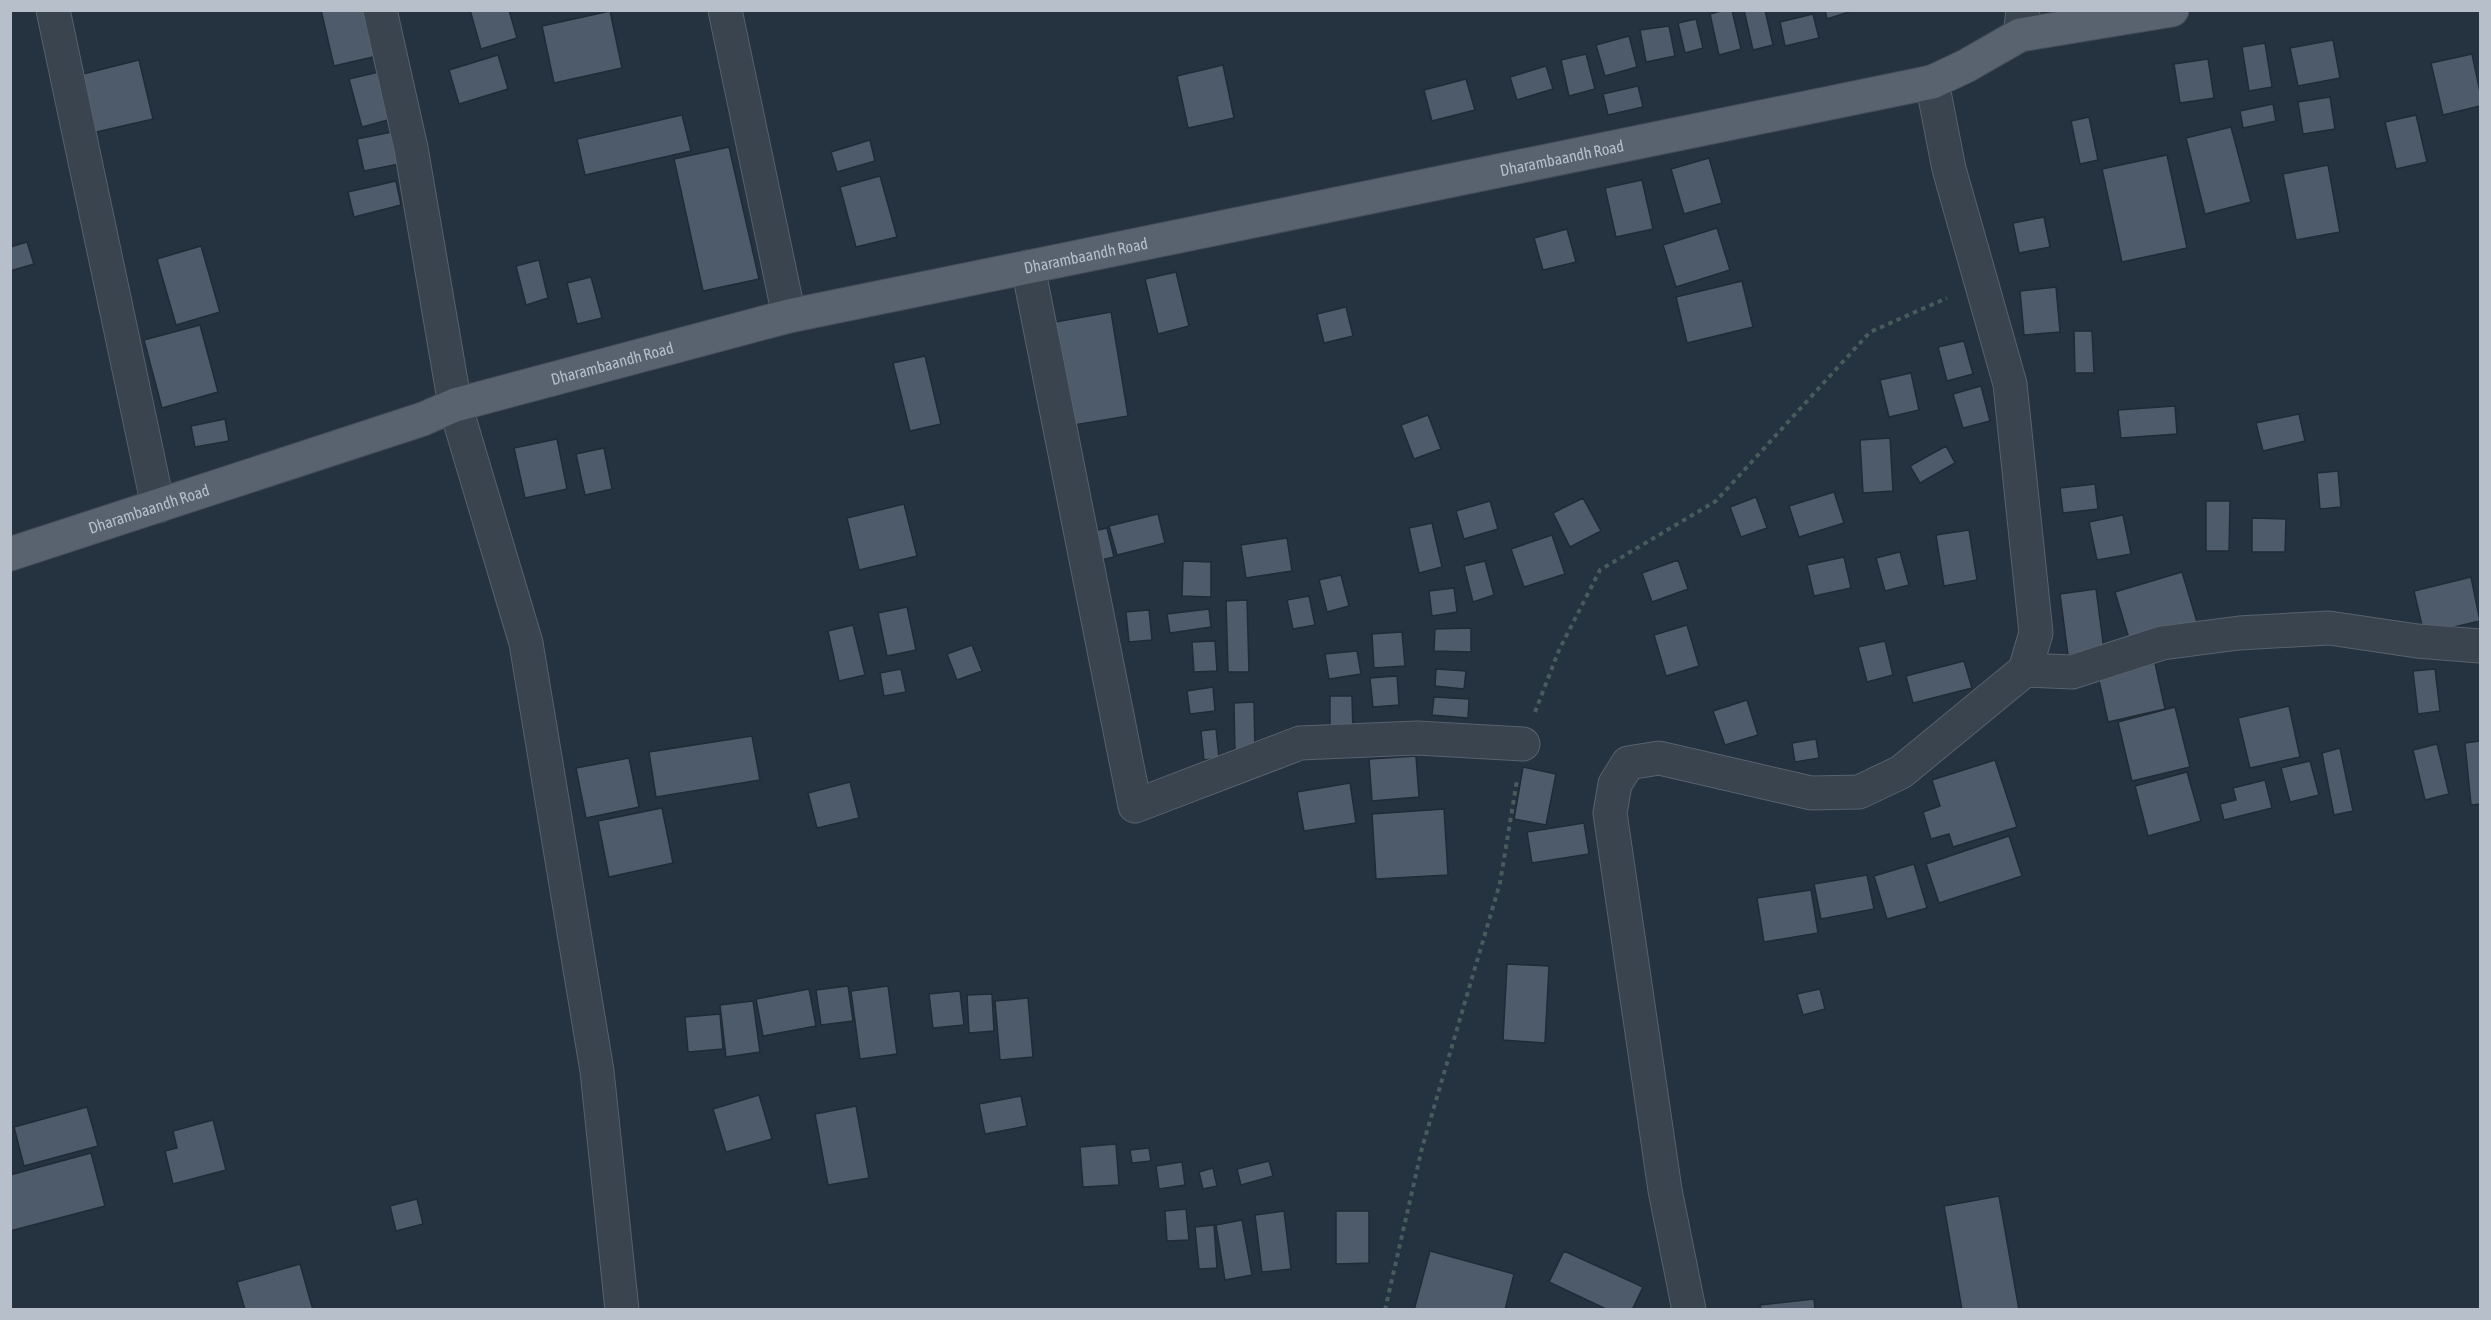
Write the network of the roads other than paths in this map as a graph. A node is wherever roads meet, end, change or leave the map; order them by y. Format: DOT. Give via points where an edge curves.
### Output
graph roads {
  1 [pos="53,10"];
  2 [pos="380,10"];
  3 [pos="725,10"];
  4 [pos="2172,10"];
  5 [pos="2021,23"];
  6 [pos="1932,82"];
  7 [pos="1028,267"];
  8 [pos="789,316"];
  9 [pos="454,405"];
  10 [pos="158,506"];
  11 [pos="10,554"];
  12 [pos="2481,646"];
  13 [pos="2025,670"];
  14 [pos="1523,744"];
  15 [pos="622,1310"];
  16 [pos="1689,1310"];
  1 -- 10 [label="street"];
  2 -- 9 [label="street" via="411,148"];
  3 -- 8 [label="street"];
  4 -- 5 [label="main road, Dharambaandh Road"];
  5 -- 6 [label="main road, Dharambaandh Road" via="1966,66"];
  6 -- 7 [label="main road, Dharambaandh Road"];
  6 -- 13 [label="street" via="1949,169 2010,384 2037,633"];
  7 -- 8 [label="main road, Dharambaandh Road"];
  7 -- 14 [label="street" via="1135,806 1300,743 1418,738"];
  8 -- 9 [label="main road, Dharambaandh Road"];
  9 -- 10 [label="main road, Dharambaandh Road" via="423,419"];
  9 -- 15 [label="street" via="526,643 597,1071"];
  10 -- 11 [label="main road, Dharambaandh Road"];
  12 -- 13 [label="street" via="2329,628 2239,633 2162,643 2072,672"];
  13 -- 16 [label="street" via="1901,772 1859,792 1811,793 1659,758 1628,763 1615,784 1610,813 1665,1190"];
}
